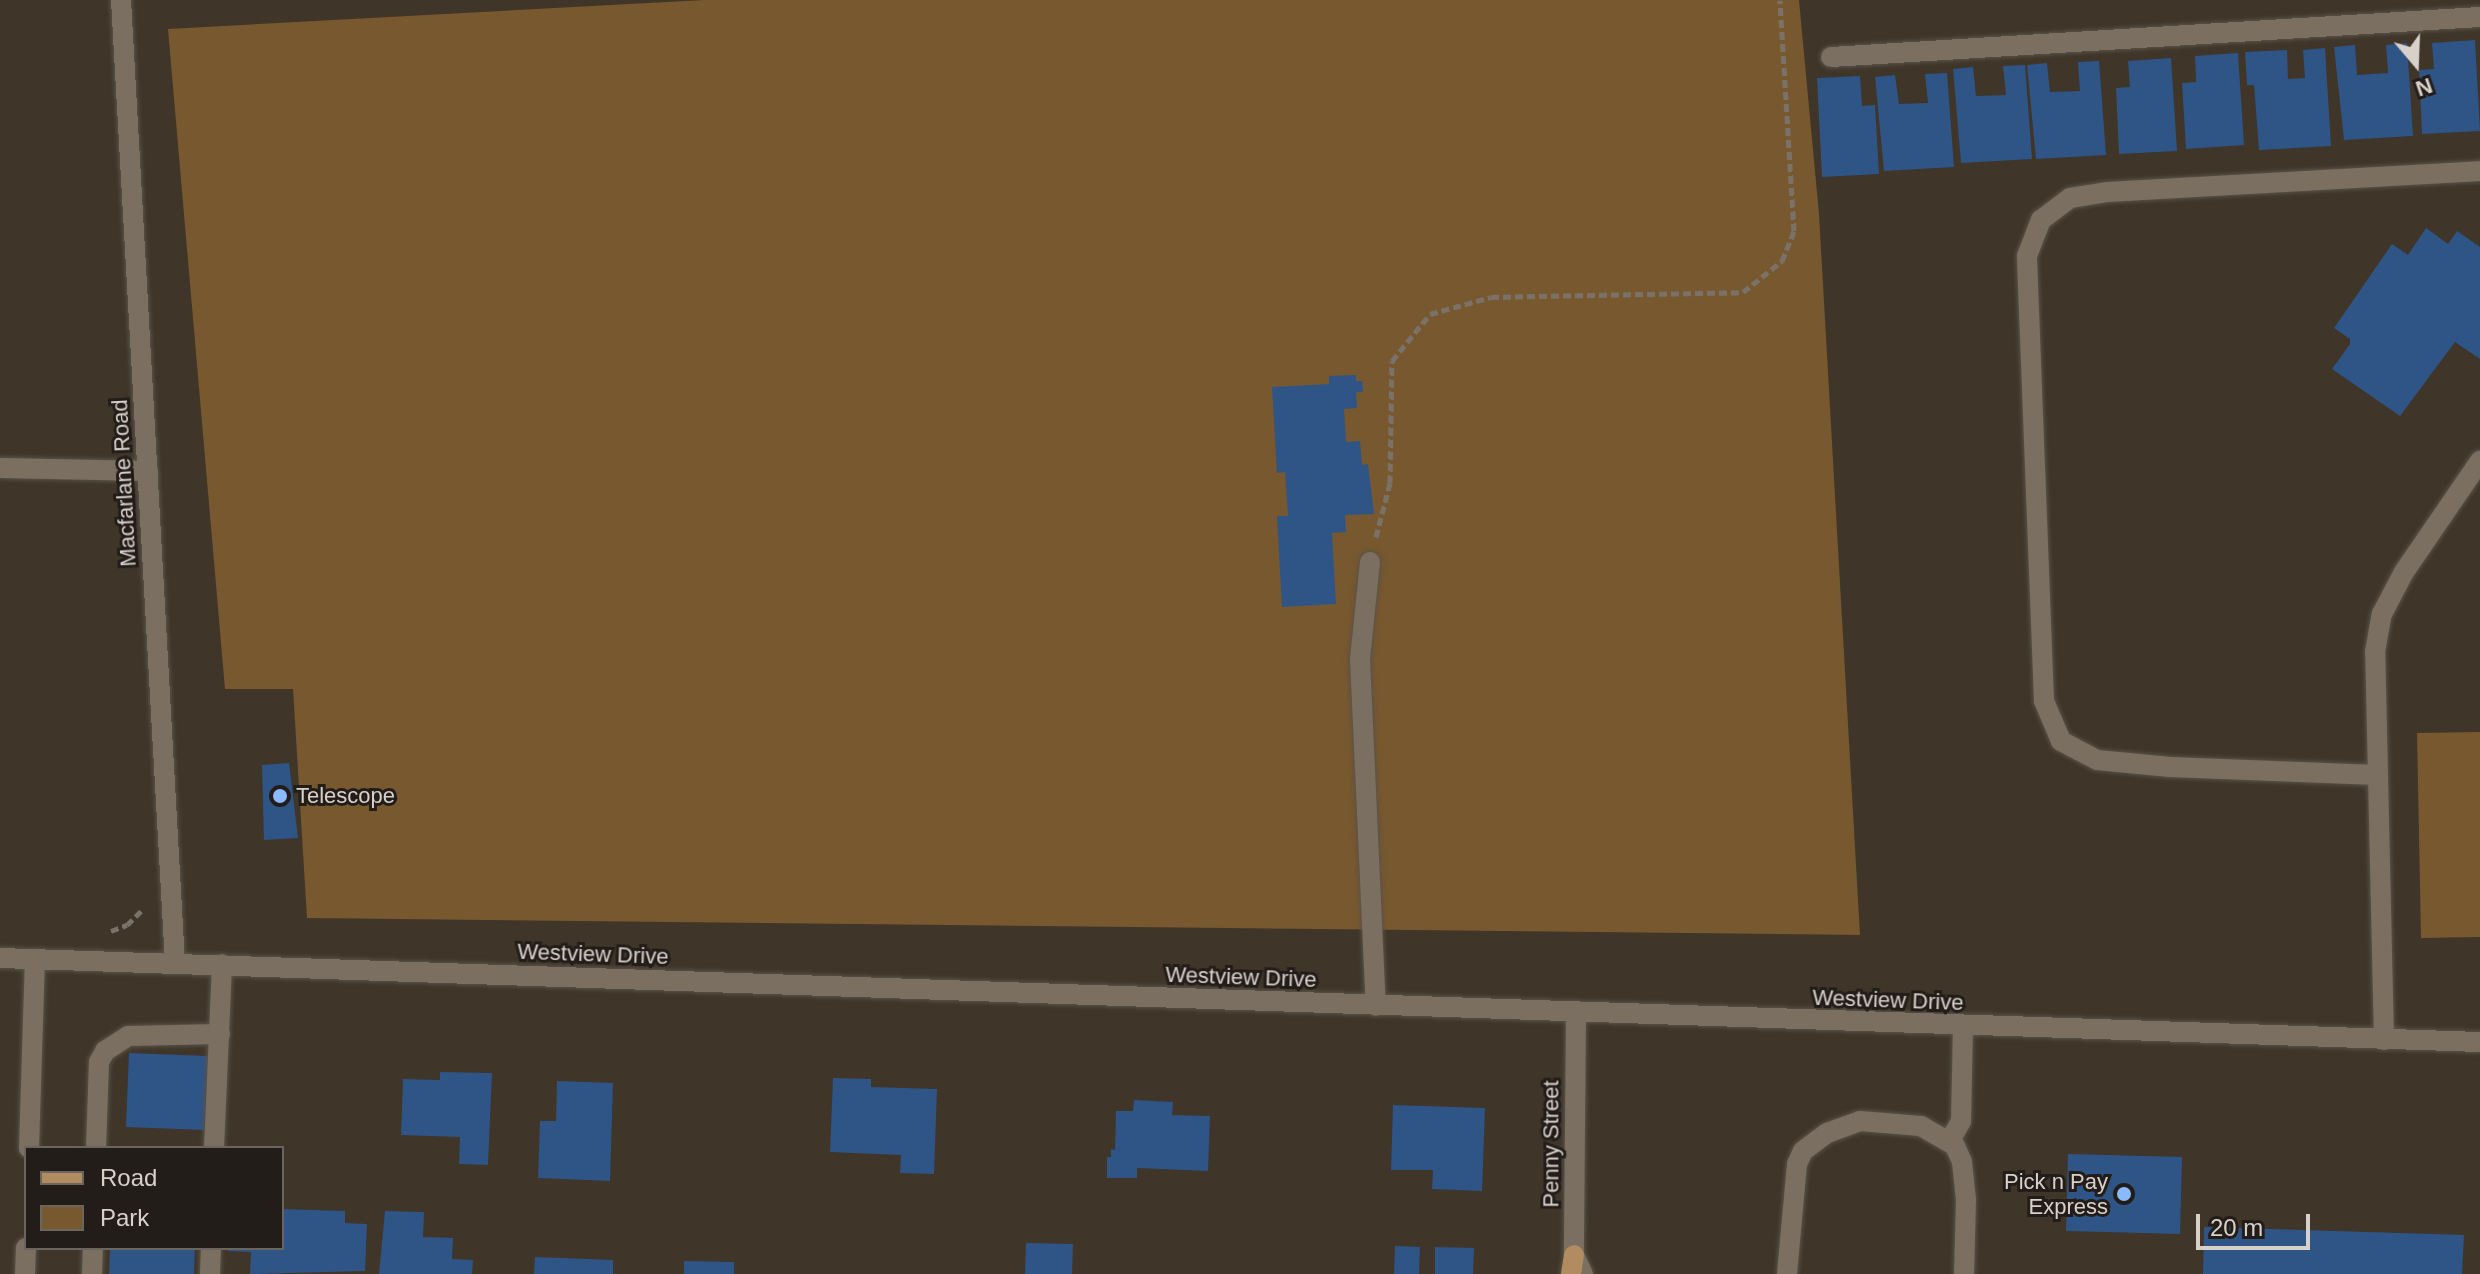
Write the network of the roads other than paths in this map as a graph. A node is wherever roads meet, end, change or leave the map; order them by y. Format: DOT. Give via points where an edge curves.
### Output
graph roads {
  1 [pos="121,0"];
  2 [pos="2480,17"];
  3 [pos="1831,57"];
  4 [pos="2480,171"];
  5 [pos="2480,461"];
  6 [pos="0,468"];
  7 [pos="148,471"];
  8 [pos="1370,562"];
  9 [pos="2377,775"];
  10 [pos="0,958"];
  11 [pos="35,960"];
  12 [pos="175,963"];
  13 [pos="222,964"];
  14 [pos="1376,1006"];
  15 [pos="1576,1012"];
  16 [pos="1963,1027"];
  17 [pos="220,1034"];
  18 [pos="2384,1040"];
  19 [pos="2480,1042"];
  20 [pos="1949,1142"];
  21 [pos="29,1146"];
  22 [pos="96,1146"];
  23 [pos="214,1146"];
  24 [pos="26,1250"];
  25 [pos="93,1250"];
  26 [pos="211,1250"];
  27 [pos="1572,1264"];
  28 [pos="25,1274"];
  29 [pos="92,1274"];
  30 [pos="210,1274"];
  31 [pos="1583,1274"];
  32 [pos="1787,1274"];
  33 [pos="1964,1274"];
  1 -- 7 [label="street, Macfarlane Road"];
  2 -- 3 [label="street"];
  4 -- 9 [label="street" via="2070,198 2041,220 2027,256 2044,701 2061,741 2097,760"];
  5 -- 9 [label="street" via="2404,572 2382,614 2375,652"];
  6 -- 7 [label="street"];
  7 -- 12 [label="street, Macfarlane Road"];
  8 -- 14 [label="street" via="1360,659"];
  9 -- 18 [label="street"];
  10 -- 11 [label="street, Westview Drive"];
  11 -- 12 [label="street, Westview Drive"];
  11 -- 21 [label="street"];
  12 -- 13 [label="street, Westview Drive"];
  13 -- 14 [label="street, Westview Drive"];
  13 -- 17 [label="street"];
  14 -- 15 [label="street, Westview Drive"];
  15 -- 16 [label="street, Westview Drive"];
  15 -- 27 [label="street, Penny Street"];
  16 -- 18 [label="street, Westview Drive"];
  16 -- 20 [label="street" via="1961,1121"];
  17 -- 22 [label="street" via="128,1036 105,1051 99,1062"];
  17 -- 23 [label="street"];
  18 -- 19 [label="street, Westview Drive"];
  20 -- 32 [label="street" via="1921,1126 1860,1121 1827,1133 1803,1151 1797,1164"];
  20 -- 33 [label="street" via="1962,1162 1965,1187"];
  24 -- 28 [label="street"];
  25 -- 29 [label="street"];
  26 -- 30 [label="street"];
  27 -- 31 [label="street, Penny Street"];
}
